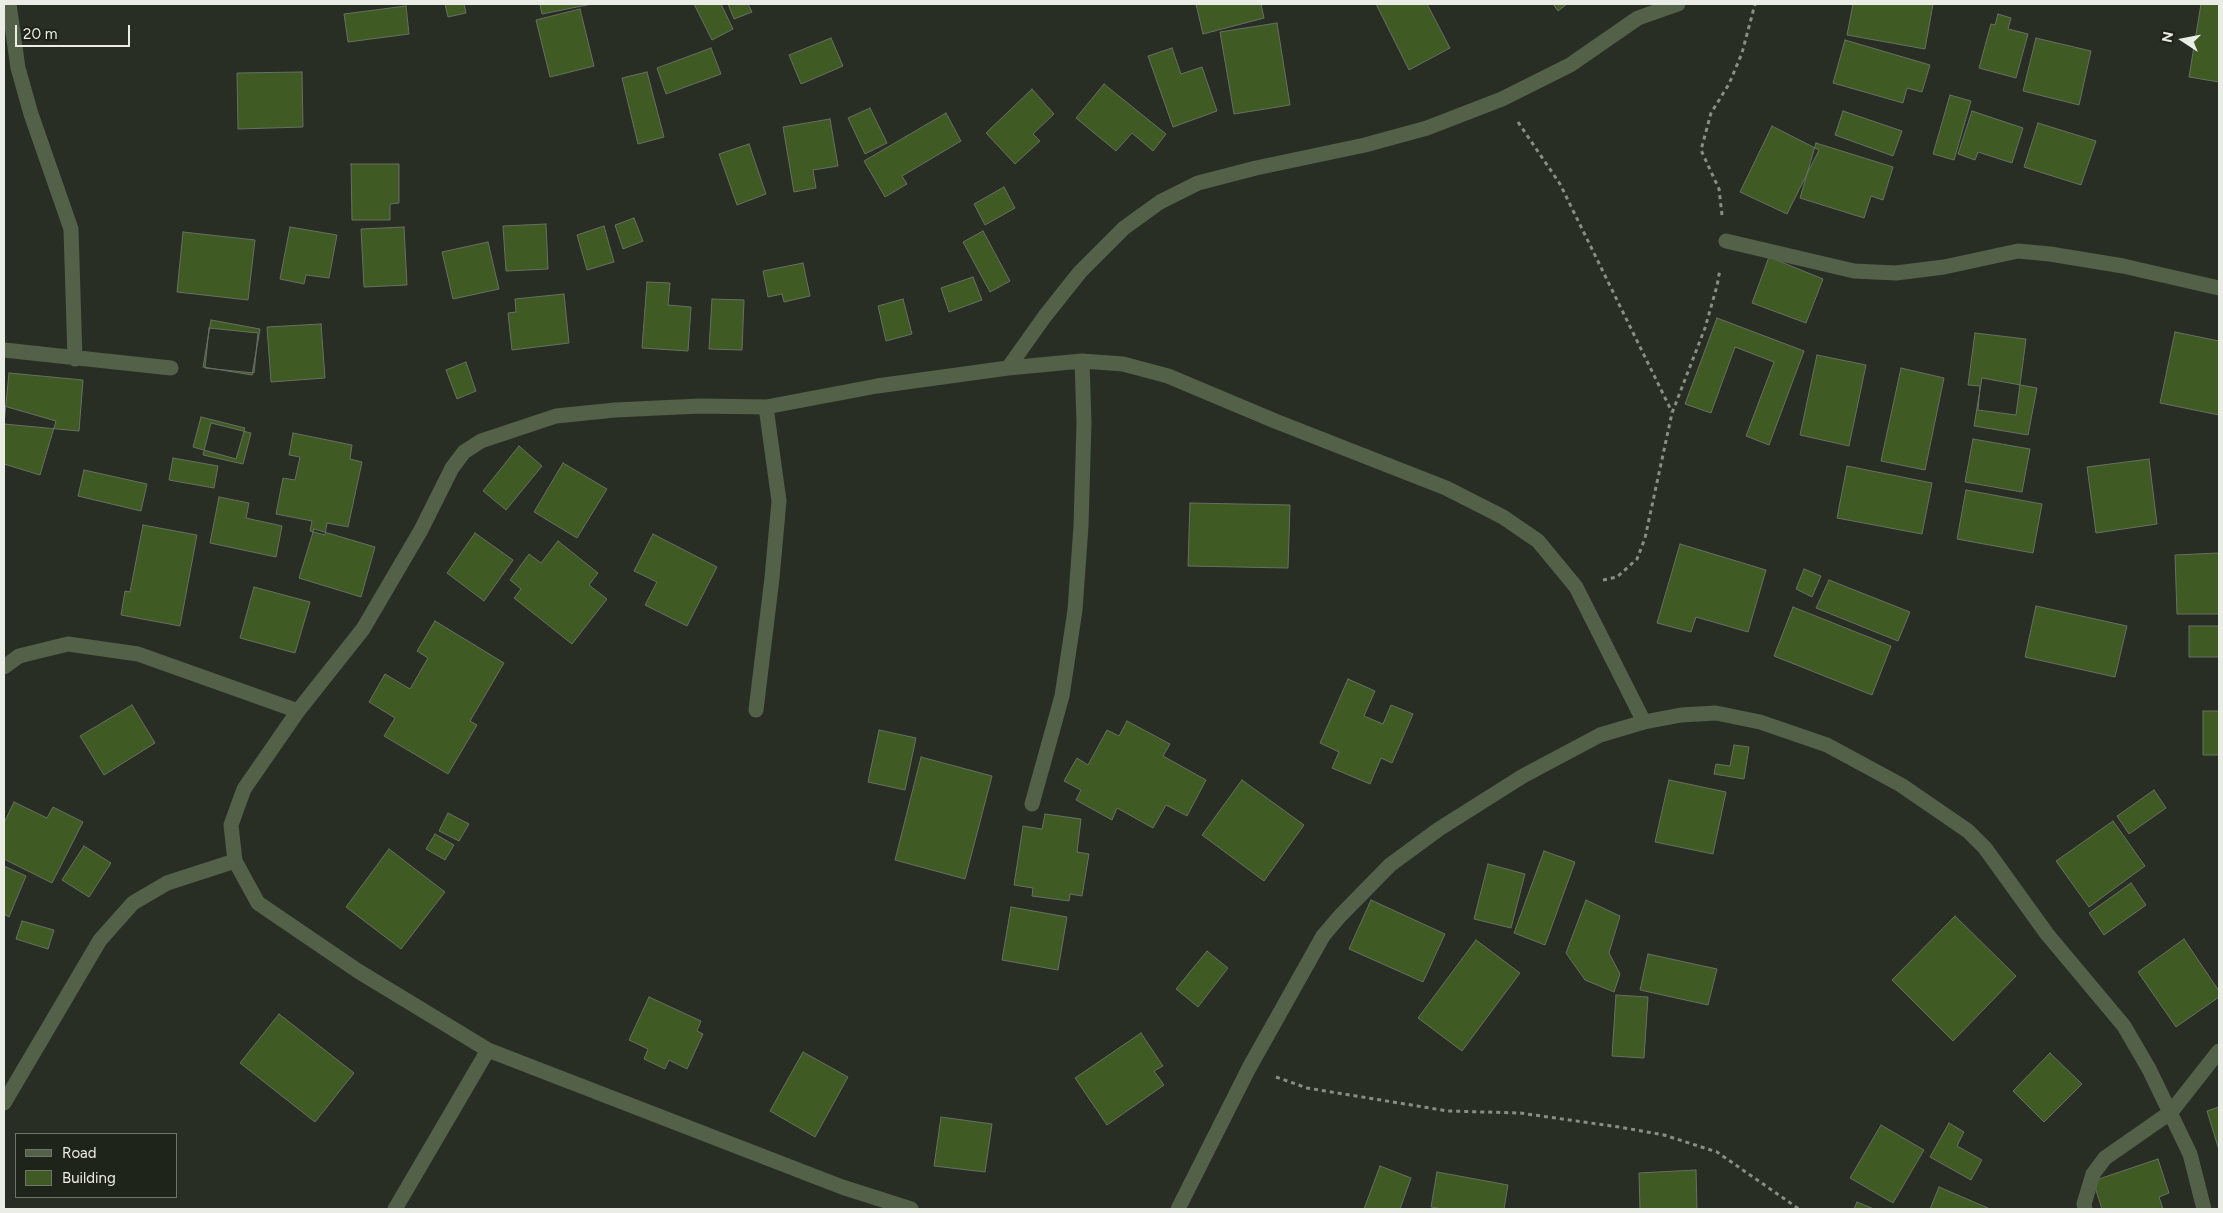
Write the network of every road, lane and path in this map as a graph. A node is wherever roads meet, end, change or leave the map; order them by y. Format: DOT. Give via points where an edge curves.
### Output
graph roads {
  1 [pos="9,4"];
  2 [pos="1678,4"];
  3 [pos="1755,4"];
  4 [pos="1502,99"];
  5 [pos="1726,241"];
  6 [pos="2219,288"];
  7 [pos="4,350"];
  8 [pos="75,359"];
  9 [pos="1082,361"];
  10 [pos="171,368"];
  11 [pos="1008,368"];
  12 [pos="766,407"];
  13 [pos="1672,413"];
  14 [pos="1576,588"];
  15 [pos="4,667"];
  16 [pos="756,710"];
  17 [pos="298,711"];
  18 [pos="1644,722"];
  19 [pos="1032,804"];
  20 [pos="235,861"];
  21 [pos="488,1050"];
  22 [pos="2219,1051"];
  23 [pos="1249,1068"];
  24 [pos="4,1103"];
  25 [pos="2171,1112"];
  26 [pos="395,1209"];
  27 [pos="911,1209"];
  28 [pos="1178,1209"];
  29 [pos="1799,1209"];
  30 [pos="2085,1209"];
  31 [pos="2204,1209"];
  1 -- 8 [label="street" via="18,68 71,229"];
  2 -- 4 [label="street" via="1638,18 1570,65"];
  3 -- 5 [label="path" via="1742,53 1711,114 1701,150 1719,189"];
  4 -- 11 [label="street" via="1418,130 1365,145 1198,183 1160,202 1124,228 1080,272"];
  4 -- 13 [label="path" via="1560,184"];
  5 -- 6 [label="street" via="1854,271 1896,273 1944,267 2018,251 2050,254 2123,266"];
  5 -- 13 [label="path" via="1723,241 1717,286 1705,328"];
  7 -- 8 [label="street"];
  8 -- 10 [label="street"];
  9 -- 11 [label="street"];
  9 -- 14 [label="street" via="1123,364 1168,376 1446,488 1503,517 1538,541"];
  9 -- 19 [label="street" via="1084,423 1075,610 1062,696"];
  11 -- 12 [label="street" via="877,386"];
  12 -- 16 [label="street" via="780,501"];
  12 -- 17 [label="street" via="700,406 556,416 481,441 464,452 452,468 421,530 363,630"];
  13 -- 14 [label="path" via="1645,538 1637,559 1617,577"];
  14 -- 18 [label="street"];
  15 -- 17 [label="street" via="19,656 68,644 138,654"];
  17 -- 20 [label="street" via="244,789 231,825"];
  18 -- 23 [label="street" via="1600,735 1523,776 1390,865 1323,936"];
  18 -- 25 [label="street" via="1716,713 1760,722 1828,745 1901,785 1968,831 1985,848 2047,934 2124,1026"];
  20 -- 21 [label="street" via="258,904 358,971"];
  20 -- 24 [label="street" via="167,883 133,903 100,940"];
  21 -- 26 [label="street"];
  21 -- 27 [label="street" via="842,1187"];
  22 -- 25 [label="street"];
  23 -- 28 [label="street"];
  23 -- 29 [label="path" via="1307,1088 1372,1099 1448,1111 1520,1112 1664,1135 1717,1152"];
  25 -- 30 [label="street" via="2105,1158 2093,1174"];
  25 -- 31 [label="street" via="2190,1154"];
}
